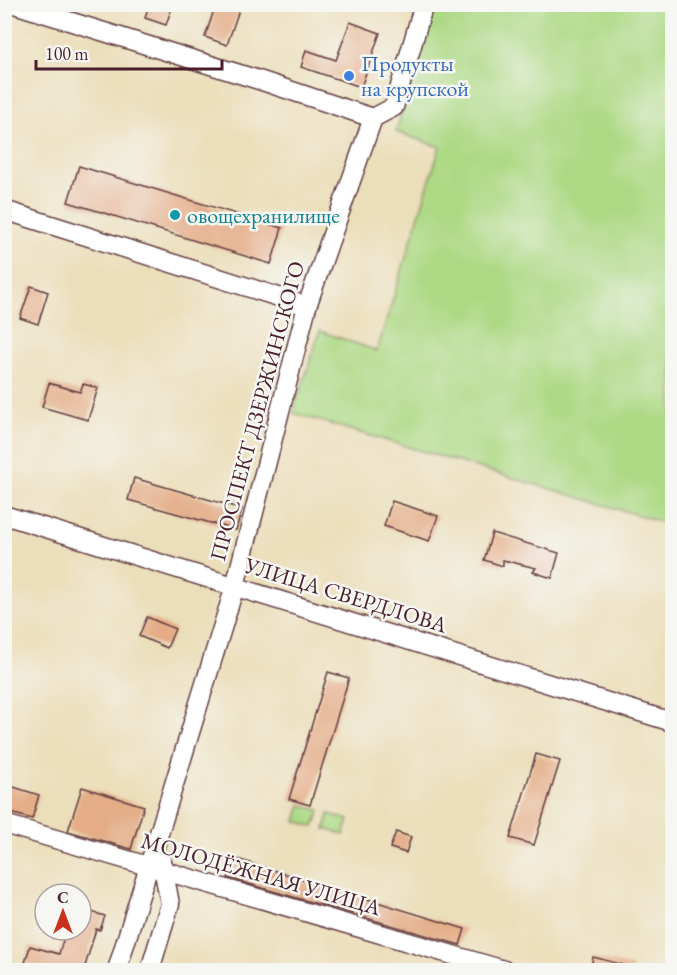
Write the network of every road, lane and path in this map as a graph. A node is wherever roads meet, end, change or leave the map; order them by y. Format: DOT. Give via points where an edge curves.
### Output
graph roads {
  1 [pos="14,4"];
  2 [pos="424,4"];
  3 [pos="373,118"];
  4 [pos="4,210"];
  5 [pos="308,306"];
  6 [pos="4,514"];
  7 [pos="236,586"];
  8 [pos="672,722"];
  9 [pos="4,824"];
  10 [pos="157,869"];
  11 [pos="117,970"];
  12 [pos="150,970"];
  13 [pos="504,970"];
  1 -- 3 [label="street"];
  2 -- 3 [label="street" via="394,107"];
  3 -- 5 [label="street, ПРОСПЕКТ ДЗЕРЖИНСКОГО"];
  4 -- 5 [label="street"];
  5 -- 7 [label="street, ПРОСПЕКТ ДЗЕРЖИНСКОГО"];
  6 -- 7 [label="street, УЛИЦА СВЕРДЛОВА"];
  7 -- 8 [label="street, УЛИЦА СВЕРДЛОВА"];
  7 -- 10 [label="street, ПРОСПЕКТ ДЗЕРЖИНСКОГО" via="155,843"];
  9 -- 10 [label="street, МОЛОДЁЖНАЯ УЛИЦА"];
  10 -- 11 [label="street"];
  10 -- 12 [label="street, ПРОСПЕКТ ДЗЕРЖИНСКОГО" via="170,904"];
  10 -- 13 [label="street, МОЛОДЁЖНАЯ УЛИЦА"];
}
